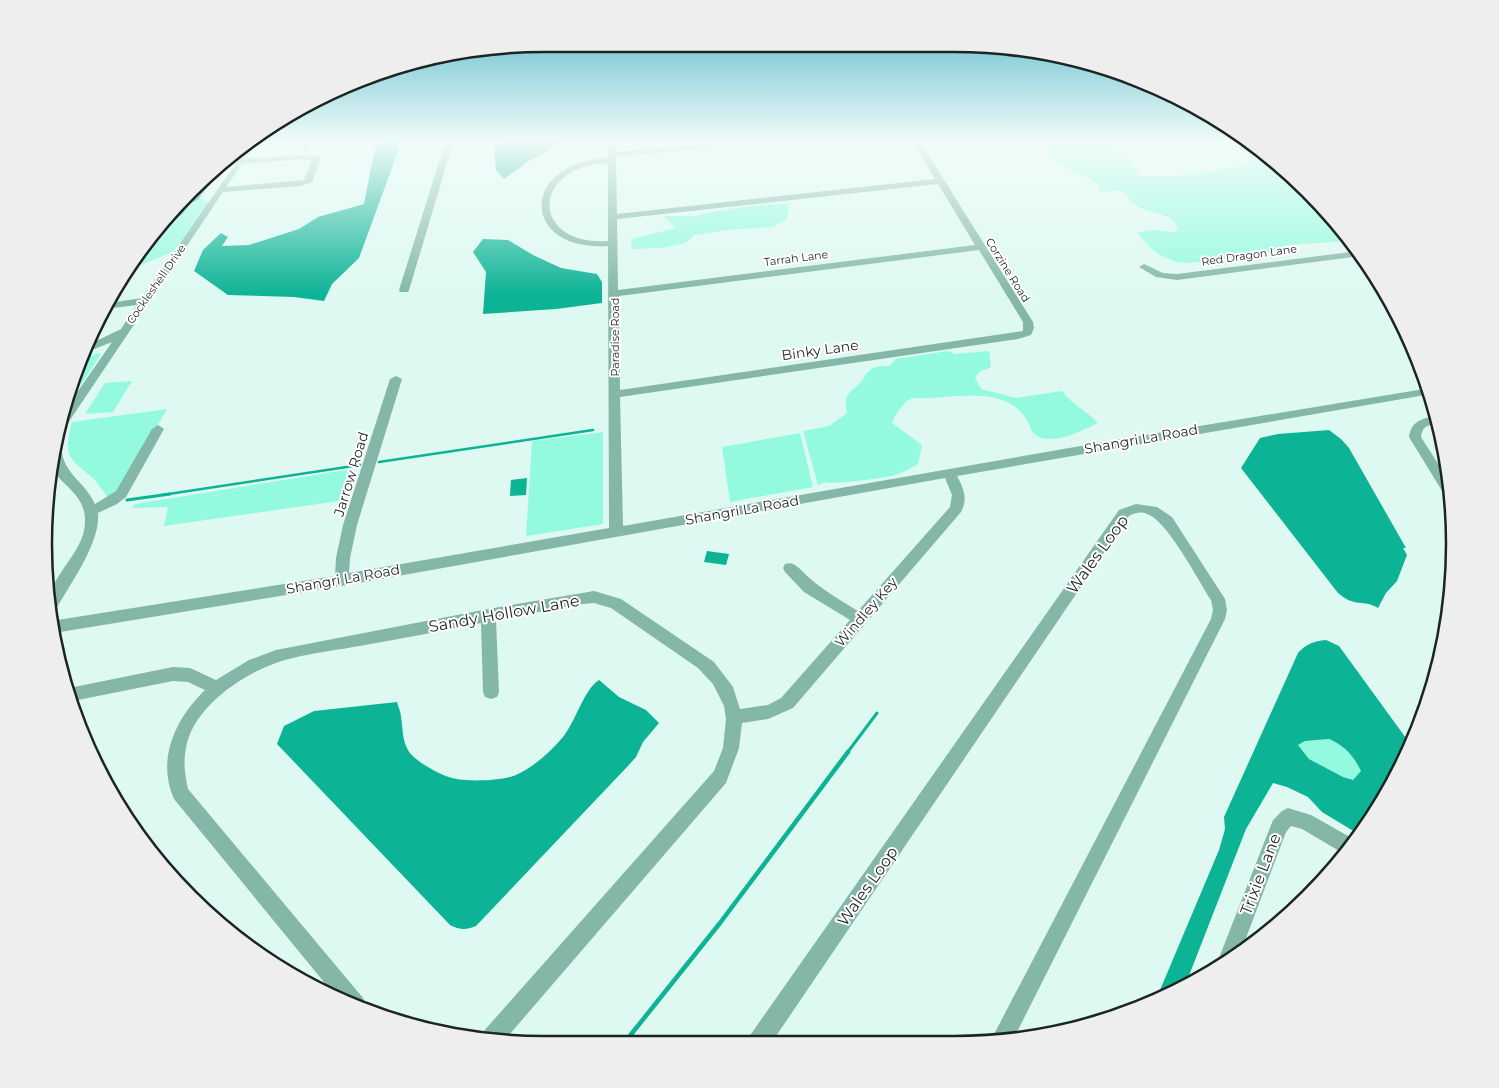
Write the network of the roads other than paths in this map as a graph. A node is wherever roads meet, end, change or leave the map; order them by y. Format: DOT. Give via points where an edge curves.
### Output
graph roads {
  1 [pos="217,194"];
  2 [pos="433,194"];
  3 [pos="547,194"];
  4 [pos="613,194"];
  5 [pos="824,194"];
  6 [pos="948,194"];
  7 [pos="613,217"];
  8 [pos="614,244"];
  9 [pos="980,246"];
  10 [pos="1352,255"];
  11 [pos="1144,267"];
  12 [pos="404,290"];
  13 [pos="615,294"];
  14 [pos="144,301"];
  15 [pos="114,305"];
  16 [pos="125,328"];
  17 [pos="1027,333"];
  18 [pos="95,345"];
  19 [pos="396,379"];
  20 [pos="1422,392"];
  21 [pos="616,394"];
  22 [pos="72,408"];
  23 [pos="1431,421"];
  24 [pos="158,429"];
  25 [pos="59,466"];
  26 [pos="949,474"];
  27 [pos="1442,480"];
  28 [pos="91,511"];
  29 [pos="616,531"];
  30 [pos="790,568"];
  31 [pos="342,580"];
  32 [pos="56,596"];
  33 [pos="488,616"];
  34 [pos="860,619"];
  35 [pos="60,626"];
  36 [pos="217,688"];
  37 [pos="491,692"];
  38 [pos="76,693"];
  39 [pos="734,718"];
  40 [pos="1344,844"];
  41 [pos="1232,950"];
  42 [pos="347,994"];
  43 [pos="1006,1032"];
  44 [pos="497,1033"];
  45 [pos="763,1036"];
  1 -- 14 [label="street, Cockleshell Drive"];
  2 -- 12 [label="street"];
  3 -- 8 [label="street" via="545,213 572,240"];
  4 -- 7 [label="street, Paradise Road"];
  5 -- 7 [label="street"];
  6 -- 9 [label="street, Corzine Road"];
  7 -- 8 [label="street, Paradise Road"];
  8 -- 13 [label="street, Paradise Road"];
  9 -- 13 [label="street, Tarrah Lane"];
  9 -- 17 [label="street, Corzine Road" via="1028,322"];
  10 -- 11 [label="street, Red Dragon Lane" via="1168,278"];
  13 -- 21 [label="street, Paradise Road"];
  14 -- 15 [label="street"];
  14 -- 16 [label="street, Cockleshell Drive"];
  16 -- 18 [label="street"];
  16 -- 22 [label="street, Cockleshell Drive"];
  17 -- 21 [label="street, Binky Lane"];
  19 -- 31 [label="street, Jarrow Road" via="350,525 342,558"];
  20 -- 26 [label="street, Shangri La Road"];
  21 -- 29 [label="street, Paradise Road"];
  23 -- 27 [label="street" via="1416,429 1415,437"];
  24 -- 28 [label="street" via="121,494"];
  25 -- 28 [label="street" via="69,480 83,491"];
  26 -- 29 [label="street, Shangri La Road"];
  26 -- 34 [label="street, Windley Key" via="960,494 956,509"];
  28 -- 32 [label="street" via="90,534"];
  29 -- 31 [label="street, Shangri La Road"];
  30 -- 34 [label="street" via="809,588"];
  31 -- 35 [label="street, Shangri La Road"];
  33 -- 36 [label="street, Sandy Hollow Lane" via="283,654 247,668"];
  33 -- 37 [label="street"];
  33 -- 39 [label="street, Sandy Hollow Lane" via="582,598 606,599 616,603 708,668 724,688"];
  34 -- 39 [label="street, Windley Key" via="787,703 763,714"];
  36 -- 38 [label="street" via="190,675 173,674"];
  36 -- 42 [label="street, Sandy Hollow Lane" via="195,711 178,743 174,777 180,793"];
  39 -- 44 [label="street, Sandy Hollow Lane" via="732,747 720,777"];
  40 -- 41 [label="street, Trixie Lane" via="1305,821 1288,817 1279,826"];
  43 -- 45 [label="street, Wales Loop" via="1218,619 1218,599 1168,520 1144,508 1124,512"];
}
